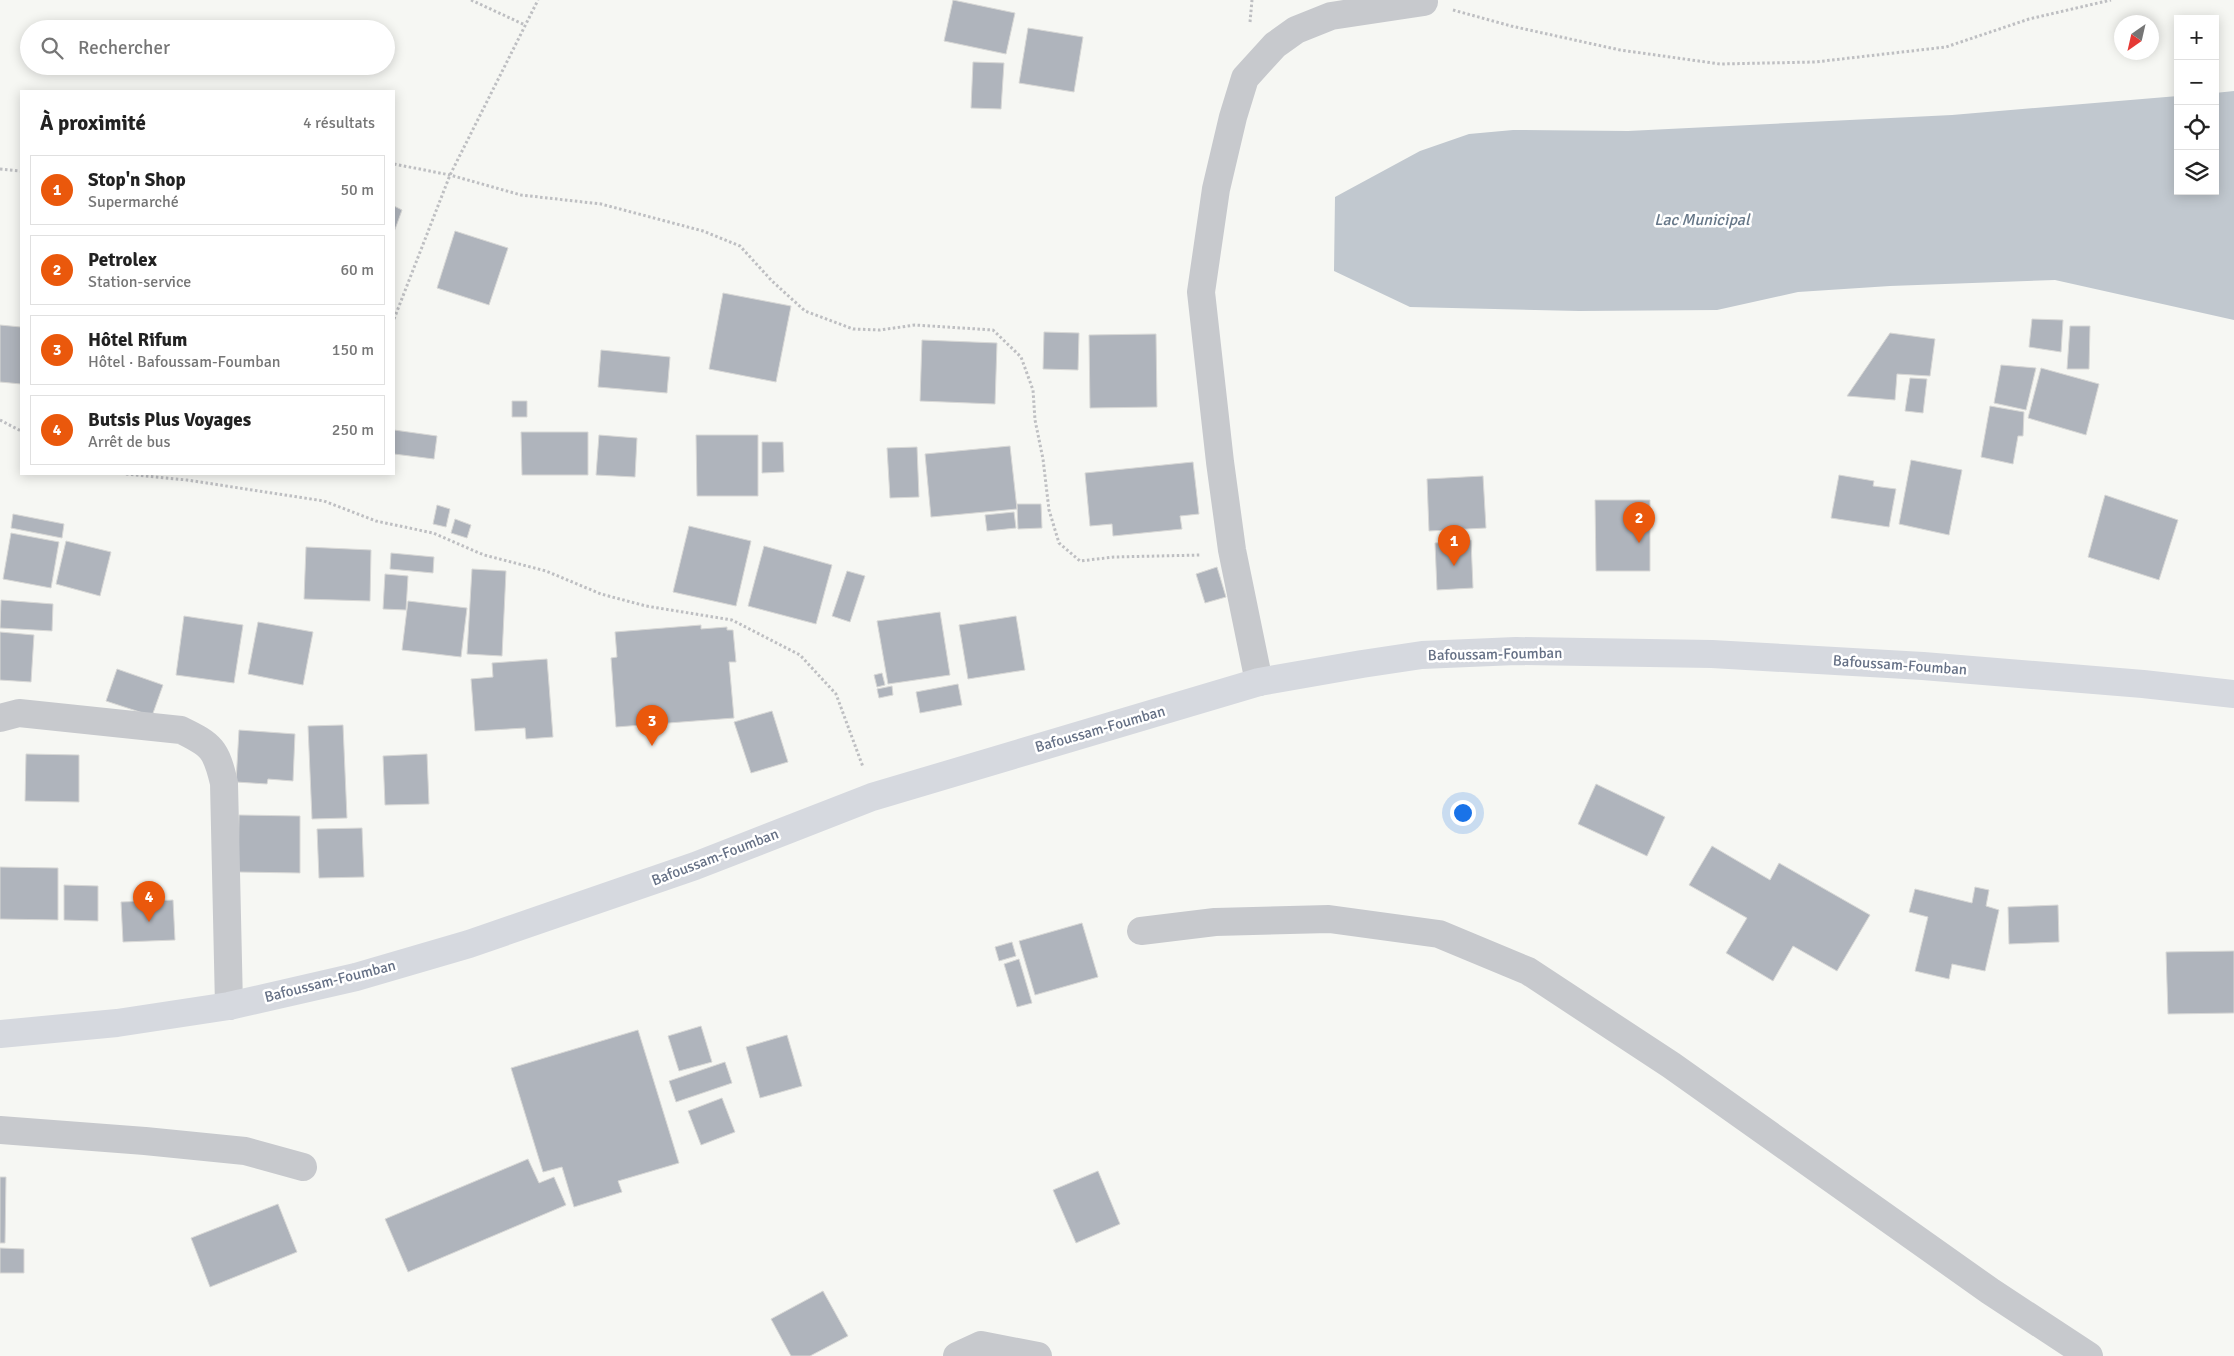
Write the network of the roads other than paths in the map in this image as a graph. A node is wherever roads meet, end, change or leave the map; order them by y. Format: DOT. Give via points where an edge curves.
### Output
graph roads {
  1 [pos="1424,2"];
  2 [pos="1259,682"];
  3 [pos="2234,694"];
  4 [pos="0,718"];
  5 [pos="1141,931"];
  6 [pos="229,1006"];
  7 [pos="0,1034"];
  8 [pos="0,1130"];
  9 [pos="303,1167"];
  10 [pos="957,1356"];
  11 [pos="1038,1356"];
  12 [pos="2089,1356"];
  1 -- 2 [label="street" via="1331,16 1296,30 1275,45 1245,78 1233,117 1216,189 1201,292 1232,550"];
  2 -- 3 [label="highway, Bafoussam-Foumban" via="1422,655 1516,651 1712,654 1923,666"];
  2 -- 6 [label="highway, Bafoussam-Foumban" via="872,796 695,866 469,944 356,977"];
  4 -- 6 [label="street" via="19,713 181,730 205,742 218,758 224,782"];
  5 -- 12 [label="street" via="1215,922 1329,919 1439,934 1528,971 1671,1065 1975,1280"];
  6 -- 7 [label="highway, Bafoussam-Foumban" via="117,1023"];
  8 -- 9 [label="street" via="245,1151"];
  10 -- 11 [label="street" via="981,1345"];
}
